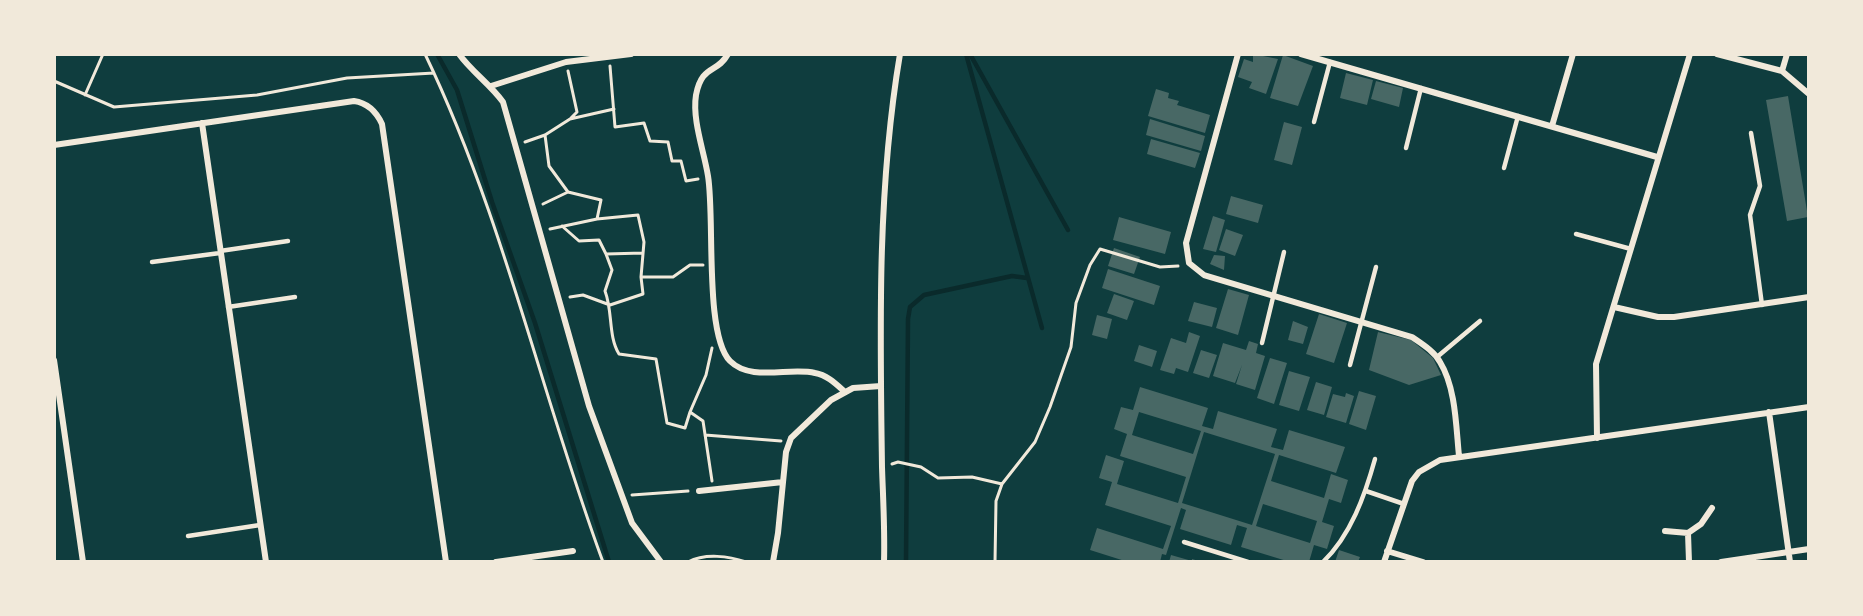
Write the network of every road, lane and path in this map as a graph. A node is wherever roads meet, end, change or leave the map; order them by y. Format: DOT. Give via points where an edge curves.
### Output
graph roads {
  1 [pos="103,54"];
  2 [pos="425,54"];
  3 [pos="459,54"];
  4 [pos="631,54"];
  5 [pos="728,54"];
  6 [pos="900,54"];
  7 [pos="1238,54"];
  8 [pos="1301,54"];
  9 [pos="1574,54"];
  10 [pos="1690,54"];
  11 [pos="1717,54"];
  12 [pos="1787,54"];
  13 [pos="598,55"];
  14 [pos="609,56"];
  15 [pos="1326,59"];
  16 [pos="566,62"];
  17 [pos="1782,71"];
  18 [pos="434,73"];
  19 [pos="54,81"];
  20 [pos="491,86"];
  21 [pos="1421,88"];
  22 [pos="1809,94"];
  23 [pos="86,95"];
  24 [pos="614,109"];
  25 [pos="1518,116"];
  26 [pos="570,119"];
  27 [pos="1314,122"];
  28 [pos="202,123"];
  29 [pos="1552,126"];
  30 [pos="1751,132"];
  31 [pos="545,135"];
  32 [pos="54,145"];
  33 [pos="515,145"];
  34 [pos="1406,148"];
  35 [pos="1657,157"];
  36 [pos="1504,168"];
  37 [pos="709,178"];
  38 [pos="568,192"];
  39 [pos="533,209"];
  40 [pos="597,219"];
  41 [pos="562,226"];
  42 [pos="539,231"];
  43 [pos="1576,234"];
  44 [pos="288,241"];
  45 [pos="1631,249"];
  46 [pos="220,252"];
  47 [pos="1284,252"];
  48 [pos="643,253"];
  49 [pos="606,254"];
  50 [pos="152,262"];
  51 [pos="1189,263"];
  52 [pos="712,265"];
  53 [pos="1376,267"];
  54 [pos="641,277"];
  55 [pos="1273,296"];
  56 [pos="295,297"];
  57 [pos="1809,297"];
  58 [pos="559,300"];
  59 [pos="1762,304"];
  60 [pos="610,305"];
  61 [pos="228,307"];
  62 [pos="1614,307"];
  63 [pos="1480,321"];
  64 [pos="1363,322"];
  65 [pos="719,340"];
  66 [pos="1262,343"];
  67 [pos="1437,357"];
  68 [pos="54,360"];
  69 [pos="1350,365"];
  70 [pos="881,386"];
  71 [pos="845,392"];
  72 [pos="1809,407"];
  73 [pos="690,412"];
  74 [pos="1769,412"];
  75 [pos="705,435"];
  76 [pos="1598,438"];
  77 [pos="788,443"];
  78 [pos="1460,456"];
  79 [pos="1376,459"];
  80 [pos="882,468"];
  81 [pos="783,482"];
  82 [pos="1002,484"];
  83 [pos="713,489"];
  84 [pos="699,491"];
  85 [pos="1366,491"];
  86 [pos="622,496"];
  87 [pos="1404,504"];
  88 [pos="1712,508"];
  89 [pos="260,525"];
  90 [pos="1665,531"];
  91 [pos="1688,533"];
  92 [pos="189,536"];
  93 [pos="1184,542"];
  94 [pos="1809,549"];
  95 [pos="573,551"];
  96 [pos="1387,551"];
  97 [pos="1789,552"];
  98 [pos="83,562"];
  99 [pos="266,562"];
  100 [pos="446,562"];
  101 [pos="495,562"];
  102 [pos="603,562"];
  103 [pos="661,562"];
  104 [pos="688,562"];
  105 [pos="746,562"];
  106 [pos="772,562"];
  107 [pos="884,562"];
  108 [pos="995,562"];
  109 [pos="1248,562"];
  110 [pos="1323,562"];
  111 [pos="1384,562"];
  112 [pos="1423,562"];
  113 [pos="1689,562"];
  114 [pos="1721,562"];
  115 [pos="1790,562"];
  1 -- 23 [label="path"];
  2 -- 18 [label="path"];
  3 -- 20 [label="street"];
  4 -- 14 [label="street"];
  5 -- 37 [label="street" via="703,75 696,98"];
  6 -- 70 [label="street" via="885,169"];
  7 -- 51 [label="street" via="1186,243"];
  8 -- 15 [label="street"];
  9 -- 29 [label="street"];
  10 -- 35 [label="street"];
  11 -- 17 [label="street"];
  12 -- 17 [label="street"];
  13 -- 14 [label="street"];
  13 -- 16 [label="street"];
  14 -- 24 [label="path"];
  15 -- 21 [label="street"];
  15 -- 27 [label="lane"];
  16 -- 20 [label="street"];
  16 -- 26 [label="path" via="577,112"];
  17 -- 22 [label="street"];
  18 -- 23 [label="path" via="347,78 257,95 114,107"];
  18 -- 102 [label="path" via="509,268 574,484"];
  19 -- 23 [label="path"];
  20 -- 33 [label="street" via="503,102"];
  21 -- 25 [label="street"];
  21 -- 34 [label="lane"];
  24 -- 26 [label="path"];
  24 -- 37 [label="path" via="615,127 644,123 650,141 668,142 672,161 681,161 686,181"];
  25 -- 29 [label="street"];
  25 -- 36 [label="lane"];
  26 -- 31 [label="path"];
  28 -- 32 [label="street"];
  28 -- 46 [label="street"];
  28 -- 100 [label="street" via="354,101 371,108 382,124"];
  29 -- 35 [label="street"];
  30 -- 59 [label="lane" via="1760,186 1750,215"];
  31 -- 33 [label="path"];
  31 -- 38 [label="path" via="549,166"];
  33 -- 39 [label="street"];
  35 -- 45 [label="street"];
  37 -- 52 [label="street"];
  38 -- 39 [label="path"];
  38 -- 40 [label="path" via="601,200"];
  39 -- 42 [label="street"];
  40 -- 41 [label="path"];
  40 -- 48 [label="path" via="638,215"];
  41 -- 42 [label="path"];
  41 -- 49 [label="path" via="579,241 599,240"];
  42 -- 58 [label="street"];
  43 -- 45 [label="lane"];
  44 -- 46 [label="lane"];
  45 -- 62 [label="street"];
  46 -- 50 [label="lane"];
  46 -- 61 [label="street"];
  47 -- 55 [label="lane"];
  48 -- 49 [label="path"];
  48 -- 54 [label="path"];
  49 -- 60 [label="path" via="612,270 605,291"];
  51 -- 55 [label="street" via="1204,275"];
  51 -- 82 [label="path" via="1160,267 1100,249 1076,303 1071,347 1050,407 1035,442"];
  52 -- 54 [label="path" via="690,265 674,277"];
  52 -- 65 [label="street"];
  53 -- 64 [label="lane"];
  54 -- 60 [label="path" via="643,294"];
  55 -- 64 [label="street"];
  55 -- 66 [label="lane"];
  56 -- 61 [label="lane"];
  57 -- 59 [label="street"];
  58 -- 60 [label="path" via="583,295"];
  58 -- 86 [label="street" via="589,406"];
  59 -- 62 [label="street" via="1674,317"];
  60 -- 73 [label="path" via="613,345 619,354 656,359 667,423 685,428"];
  61 -- 89 [label="street"];
  62 -- 76 [label="street" via="1596,364"];
  63 -- 67 [label="lane"];
  64 -- 67 [label="street" via="1412,337"];
  64 -- 69 [label="lane"];
  65 -- 71 [label="street" via="729,360 737,366 773,373 817,373"];
  65 -- 73 [label="path" via="710,350 706,375"];
  67 -- 78 [label="street" via="1449,380"];
  68 -- 98 [label="street"];
  70 -- 71 [label="street"];
  70 -- 80 [label="street"];
  71 -- 77 [label="street" via="816,411"];
  72 -- 74 [label="street"];
  73 -- 75 [label="path" via="703,421"];
  74 -- 76 [label="street"];
  74 -- 97 [label="street"];
  75 -- 77 [label="path"];
  75 -- 83 [label="path"];
  76 -- 78 [label="street"];
  77 -- 81 [label="street"];
  78 -- 87 [label="street" via="1440,460 1419,472"];
  79 -- 85 [label="lane"];
  80 -- 82 [label="path" via="898,462 921,467 938,478 972,477"];
  80 -- 107 [label="street"];
  81 -- 83 [label="street"];
  81 -- 106 [label="street"];
  82 -- 108 [label="path" via="996,501"];
  83 -- 84 [label="street"];
  84 -- 86 [label="path"];
  85 -- 87 [label="lane"];
  85 -- 110 [label="lane" via="1346,533"];
  86 -- 103 [label="street" via="632,523"];
  87 -- 96 [label="street"];
  88 -- 91 [label="street" via="1701,524"];
  89 -- 92 [label="lane"];
  89 -- 99 [label="street"];
  90 -- 91 [label="street"];
  91 -- 113 [label="street"];
  93 -- 109 [label="lane"];
  94 -- 97 [label="street"];
  95 -- 101 [label="street"];
  96 -- 111 [label="street"];
  96 -- 112 [label="street"];
  97 -- 114 [label="street"];
  97 -- 115 [label="street"];
  104 -- 105 [label="path" via="696,558 731,557"];
}
